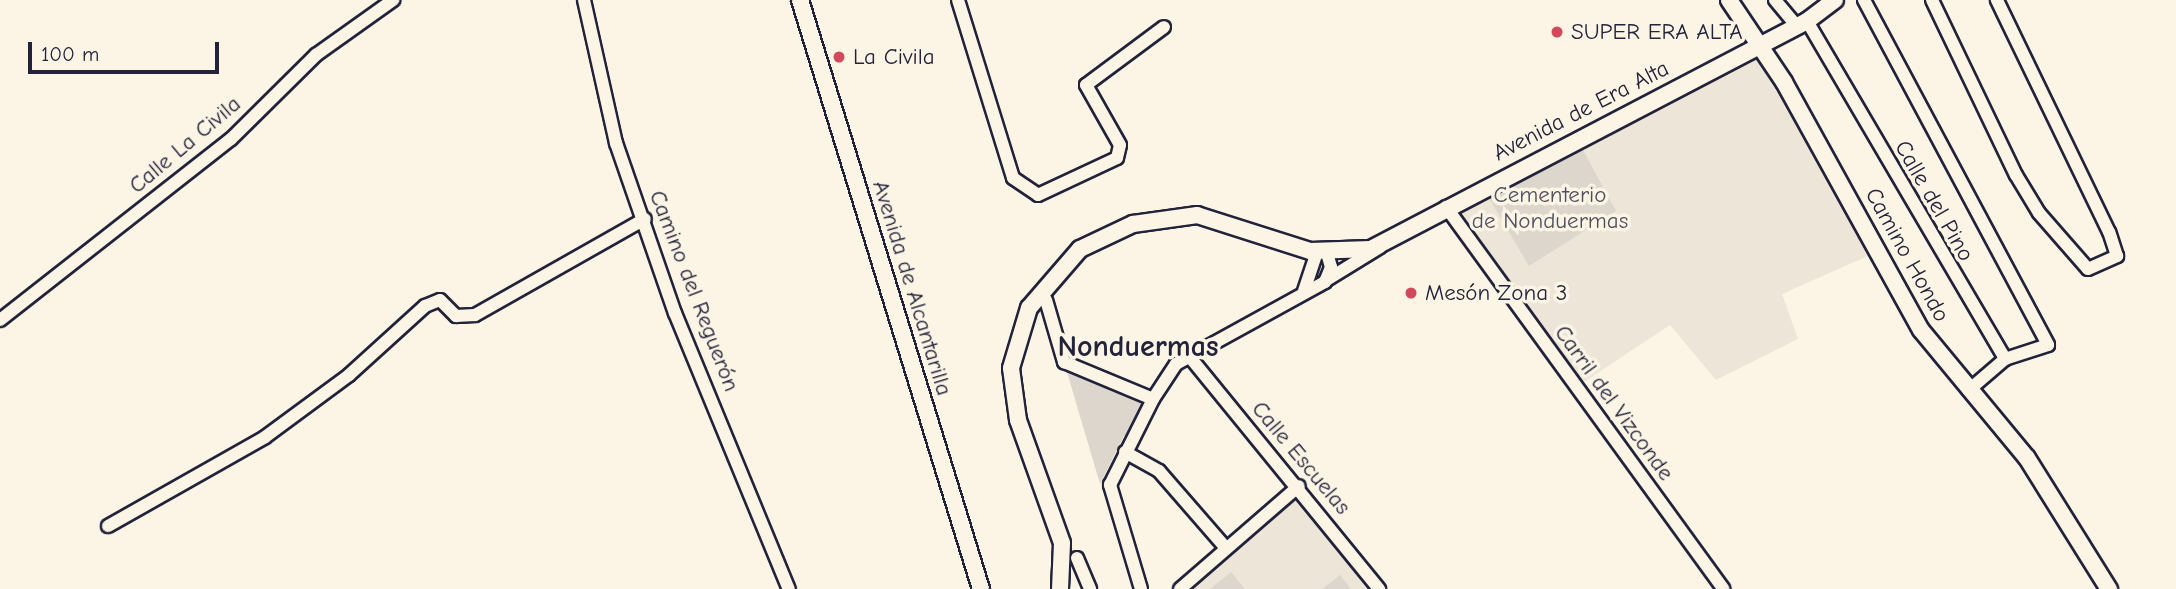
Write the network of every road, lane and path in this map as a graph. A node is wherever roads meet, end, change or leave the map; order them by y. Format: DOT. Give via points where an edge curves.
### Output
graph roads {
  1 [pos="393,0"];
  2 [pos="584,0"];
  3 [pos="800,0"];
  4 [pos="958,0"];
  5 [pos="1729,0"];
  6 [pos="1775,0"];
  7 [pos="1835,0"];
  8 [pos="1864,0"];
  9 [pos="1932,0"];
  10 [pos="1997,0"];
  11 [pos="1802,24"];
  12 [pos="1164,27"];
  13 [pos="1762,45"];
  14 [pos="1446,207"];
  15 [pos="645,219"];
  16 [pos="1383,243"];
  17 [pos="1322,253"];
  18 [pos="1325,282"];
  19 [pos="1304,291"];
  20 [pos="1046,300"];
  21 [pos="0,320"];
  22 [pos="1189,356"];
  23 [pos="2005,359"];
  24 [pos="1969,390"];
  25 [pos="1153,399"];
  26 [pos="1125,452"];
  27 [pos="1299,486"];
  28 [pos="108,526"];
  29 [pos="1226,548"];
  30 [pos="1077,558"];
  31 [pos="1063,568"];
  32 [pos="789,589"];
  33 [pos="981,589"];
  34 [pos="1052,589"];
  35 [pos="1060,589"];
  36 [pos="1090,589"];
  37 [pos="1141,589"];
  38 [pos="1180,589"];
  39 [pos="1379,589"];
  40 [pos="1724,589"];
  41 [pos="2109,589"];
  1 -- 21 [label="street, Calle La Civila" via="316,55 230,139"];
  2 -- 15 [label="street, Camino del Reguerón" via="594,68"];
  3 -- 33 [label="main road, Avenida de Alcantarilla"];
  4 -- 12 [label="street" via="1013,178 1038,195 1117,158 1120,145 1086,85"];
  5 -- 13 [label="main road, Camino Hondo"];
  6 -- 11 [label="street, Calle del Pino"];
  7 -- 11 [label="main road, Avenida de Era Alta"];
  8 -- 23 [label="street" via="2048,345"];
  9 -- 10 [label="street" via="2016,175 2039,214 2088,269 2117,256 2097,197"];
  11 -- 13 [label="main road, Avenida de Era Alta"];
  11 -- 23 [label="street, Calle del Pino"];
  13 -- 14 [label="main road, Avenida de Era Alta"];
  13 -- 24 [label="main road, Camino Hondo" via="1921,330"];
  14 -- 16 [label="main road, Avenida de Era Alta"];
  14 -- 40 [label="street, Carril del Vizconde"];
  15 -- 28 [label="street" via="475,315 456,316 440,300 425,306 370,358 265,437"];
  15 -- 32 [label="street, Camino del Reguerón" via="676,313"];
  16 -- 17 [label="main road, Avenida de Era Alta"];
  16 -- 18 [label="street"];
  17 -- 18 [label="street" via="1331,267"];
  17 -- 19 [label="street"];
  17 -- 31 [label="main road" via="1225,219 1178,216 1109,232 1055,271 1017,333 1010,379 1017,420 1059,532"];
  18 -- 19 [label="street"];
  19 -- 22 [label="street"];
  20 -- 25 [label="street" via="1064,362"];
  22 -- 25 [label="street" via="1169,372"];
  22 -- 27 [label="street, Calle Escuelas"];
  23 -- 24 [label="street"];
  24 -- 41 [label="main road, Camino Hondo" via="2027,458"];
  25 -- 26 [label="street"];
  26 -- 29 [label="street" via="1159,471"];
  26 -- 37 [label="street" via="1111,494"];
  27 -- 29 [label="street"];
  27 -- 39 [label="street, Calle Escuelas"];
  29 -- 38 [label="street"];
  30 -- 36 [label="street"];
  31 -- 34 [label="main road"];
  31 -- 35 [label="main road"];
}
